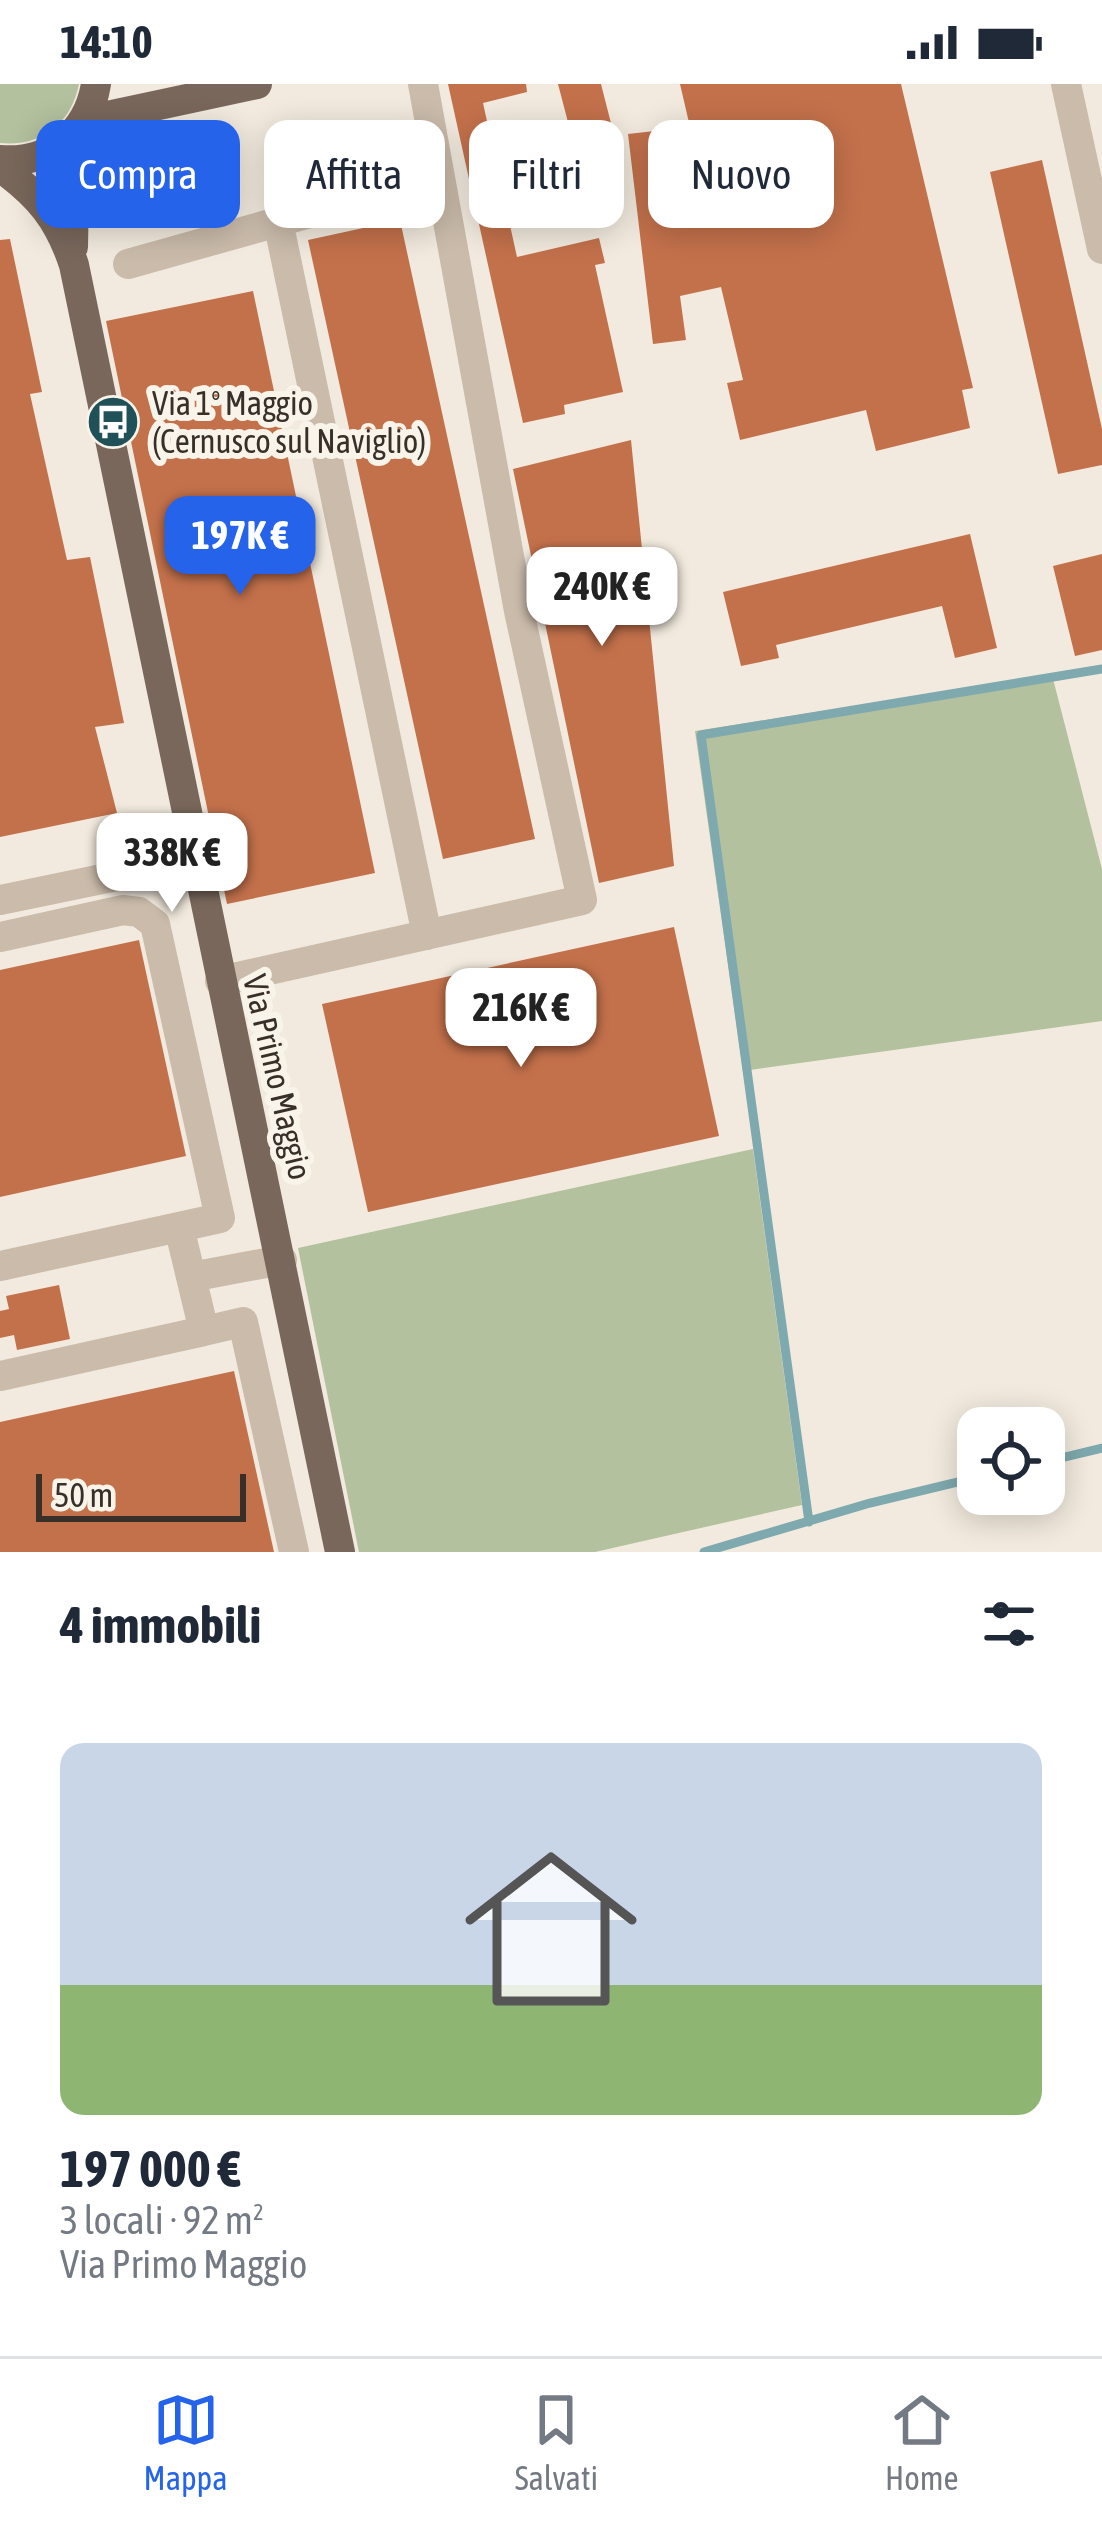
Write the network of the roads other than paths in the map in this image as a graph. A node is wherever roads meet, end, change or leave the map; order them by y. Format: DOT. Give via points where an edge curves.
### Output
graph roads {
  1 [pos="96,84"];
  2 [pos="257,84"];
  3 [pos="423,84"];
  4 [pos="1066,84"];
  5 [pos="82,120"];
  6 [pos="108,120"];
  7 [pos="429,120"];
  8 [pos="36,157"];
  9 [pos="0,164"];
  10 [pos="445,213"];
  11 [pos="264,225"];
  12 [pos="75,228"];
  13 [pos="279,228"];
  14 [pos="1102,248"];
  15 [pos="128,264"];
  16 [pos="74,265"];
  17 [pos="194,860"];
  18 [pos="0,900"];
  19 [pos="427,935"];
  20 [pos="0,937"];
  21 [pos="220,981"];
  22 [pos="179,1227"];
  23 [pos="282,1260"];
  24 [pos="0,1266"];
  25 [pos="191,1277"];
  26 [pos="204,1331"];
  27 [pos="0,1376"];
  28 [pos="294,1552"];
  29 [pos="340,1552"];
  1 -- 5 [label="main road, Via Primo Maggio"];
  2 -- 6 [label="main road"];
  3 -- 7 [label="street"];
  4 -- 14 [label="street"];
  8 -- 9 [label="main road"];
  9 -- 16 [label="main road, Via Primo Maggio" via="45,203"];
  10 -- 19 [label="street" via="582,900"];
  11 -- 15 [label="street"];
  12 -- 16 [label="main road, Via Primo Maggio"];
  13 -- 19 [label="street"];
  16 -- 17 [label="main road, Via Primo Maggio"];
  17 -- 18 [label="street"];
  17 -- 21 [label="main road, Via Primo Maggio"];
  19 -- 21 [label="street"];
  20 -- 22 [label="street" via="123,910 155,924 220,1218"];
  21 -- 23 [label="main road, Via Primo Maggio"];
  22 -- 24 [label="street"];
  22 -- 25 [label="street"];
  23 -- 25 [label="street"];
  23 -- 29 [label="main road, Via Primo Maggio"];
  25 -- 26 [label="street"];
  26 -- 27 [label="street"];
  26 -- 28 [label="street" via="242,1322"];
}
